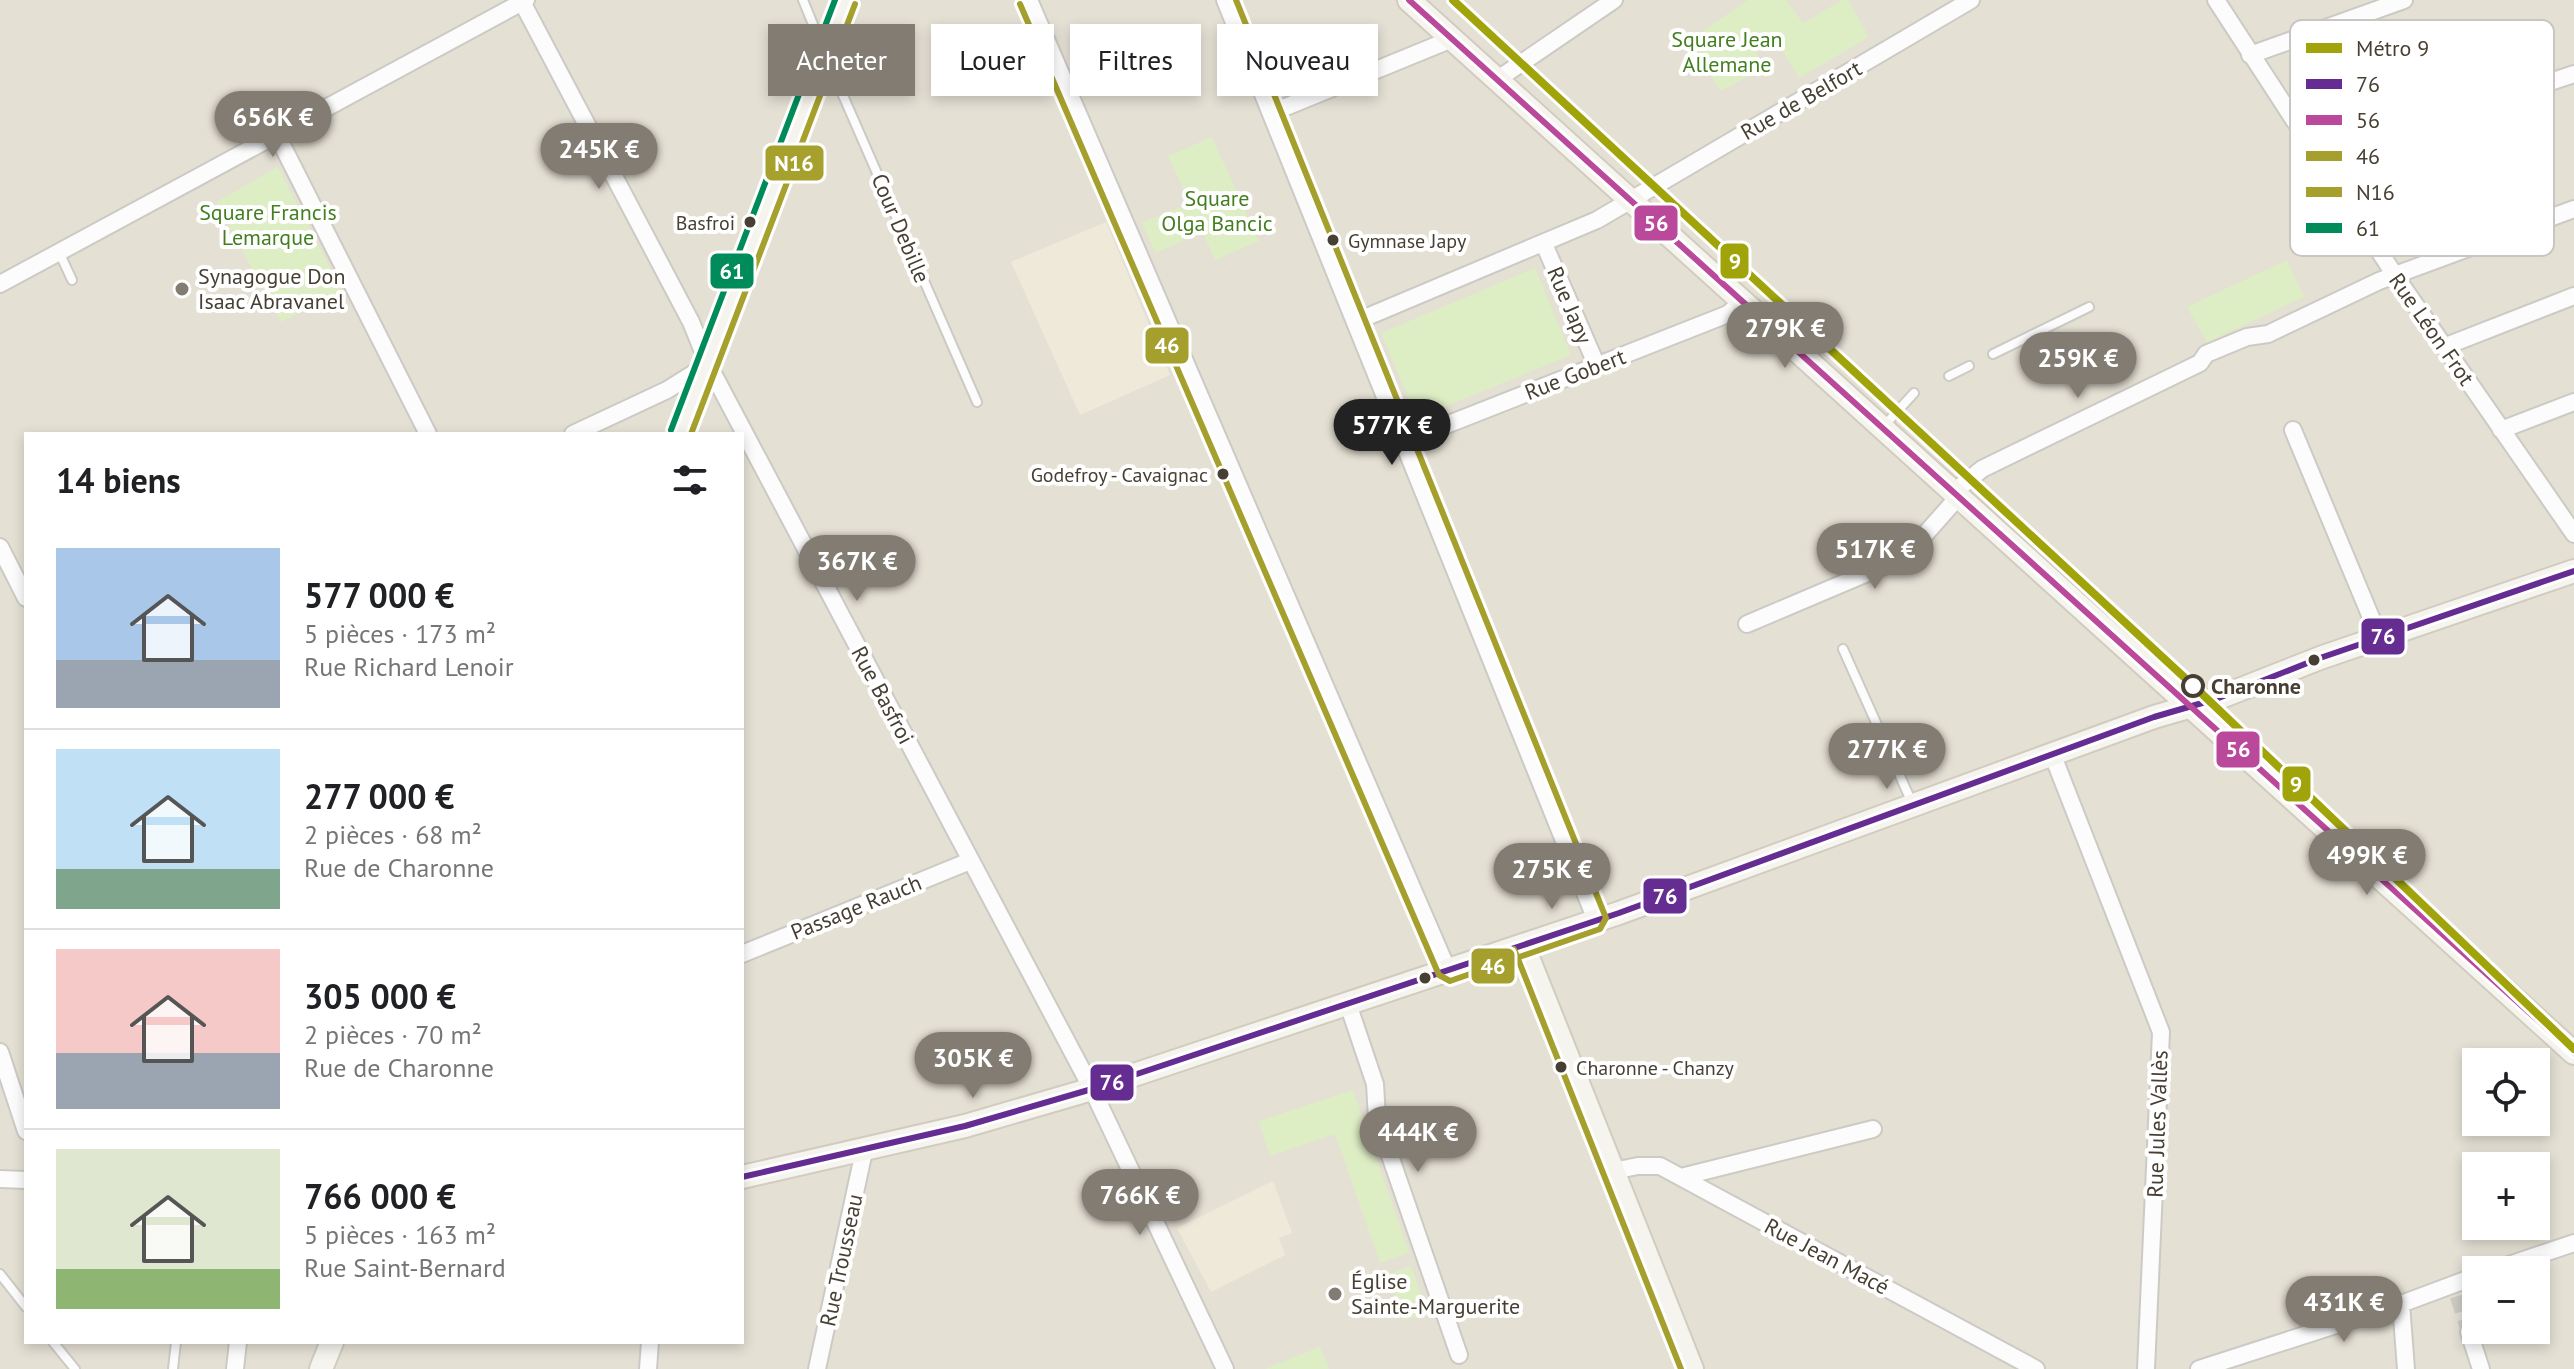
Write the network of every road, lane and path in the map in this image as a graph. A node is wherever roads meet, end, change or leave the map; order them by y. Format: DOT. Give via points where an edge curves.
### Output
graph roads {
  1 [pos="803,0"];
  2 [pos="846,0"];
  3 [pos="1029,0"];
  4 [pos="1225,0"];
  5 [pos="1409,0"];
  6 [pos="1614,0"];
  7 [pos="1971,0"];
  8 [pos="2216,0"];
  9 [pos="2404,0"];
  10 [pos="523,1"];
  11 [pos="1587,8"];
  12 [pos="2348,20"];
  13 [pos="813,24"];
  14 [pos="837,24"];
  15 [pos="1452,39"];
  16 [pos="2290,41"];
  17 [pos="2250,55"];
  18 [pos="2574,74"];
  19 [pos="1498,79"];
  20 [pos="2554,81"];
  21 [pos="809,96"];
  22 [pos="843,96"];
  23 [pos="1271,113"];
  24 [pos="2290,115"];
  25 [pos="277,135"];
  26 [pos="1631,200"];
  27 [pos="2574,209"];
  28 [pos="2554,217"];
  29 [pos="1544,244"];
  30 [pos="59,252"];
  31 [pos="2382,256"];
  32 [pos="2451,256"];
  33 [pos="2396,277"];
  34 [pos="72,280"];
  35 [pos="0,284"];
  36 [pos="2574,296"];
  37 [pos="1742,301"];
  38 [pos="2089,307"];
  39 [pos="1355,322"];
  40 [pos="2446,346"];
  41 [pos="1993,354"];
  42 [pos="708,364"];
  43 [pos="1597,366"];
  44 [pos="1969,366"];
  45 [pos="1949,376"];
  46 [pos="1914,393"];
  47 [pos="977,402"];
  48 [pos="2574,402"];
  49 [pos="1882,427"];
  50 [pos="2293,430"];
  51 [pos="2501,430"];
  52 [pos="427,432"];
  53 [pos="577,432"];
  54 [pos="681,432"];
  55 [pos="744,432"];
  56 [pos="744,432"];
  57 [pos="1403,442"];
  58 [pos="1956,494"];
  59 [pos="2574,534"];
  60 [pos="0,547"];
  61 [pos="2574,571"];
  62 [pos="24,594"];
  63 [pos="1747,624"];
  64 [pos="2380,639"];
  65 [pos="1843,649"];
  66 [pos="2191,706"];
  67 [pos="2053,756"];
  68 [pos="1914,806"];
  69 [pos="970,861"];
  70 [pos="1596,920"];
  71 [pos="1523,945"];
  72 [pos="744,953"];
  73 [pos="1448,971"];
  74 [pos="1348,1004"];
  75 [pos="0,1052"];
  76 [pos="2574,1053"];
  77 [pos="1092,1089"];
  78 [pos="24,1125"];
  79 [pos="1873,1129"];
  80 [pos="864,1151"];
  81 [pos="1613,1171"];
  82 [pos="744,1177"];
  83 [pos="1681,1177"];
  84 [pos="0,1179"];
  85 [pos="24,1180"];
  86 [pos="2574,1243"];
  87 [pos="2535,1256"];
  88 [pos="0,1274"];
  89 [pos="2462,1286"];
  90 [pos="24,1304"];
  91 [pos="2401,1304"];
  92 [pos="55,1344"];
  93 [pos="176,1344"];
  94 [pos="238,1344"];
  95 [pos="331,1344"];
  96 [pos="650,1344"];
  97 [pos="2473,1344"];
  98 [pos="1459,1355"];
  99 [pos="75,1369"];
  100 [pos="173,1369"];
  101 [pos="235,1369"];
  102 [pos="321,1369"];
  103 [pos="648,1369"];
  104 [pos="817,1369"];
  105 [pos="1225,1369"];
  106 [pos="1692,1369"];
  107 [pos="2036,1369"];
  108 [pos="2146,1369"];
  109 [pos="2199,1369"];
  110 [pos="2406,1369"];
  111 [pos="2481,1369"];
  1 -- 13 [label="lane, Cour Debille"];
  2 -- 14 [label="street"];
  3 -- 73 [label="street"];
  4 -- 23 [label="street"];
  5 -- 15 [label="street"];
  6 -- 11 [label="street"];
  7 -- 26 [label="street, Rue de Belfort"];
  8 -- 17 [label="street, Rue Léon Frot"];
  9 -- 12 [label="street"];
  10 -- 25 [label="street"];
  10 -- 42 [label="street, Rue Basfroi"];
  11 -- 19 [label="street"];
  15 -- 19 [label="street"];
  15 -- 23 [label="street"];
  16 -- 17 [label="street"];
  17 -- 24 [label="street, Rue Léon Frot"];
  18 -- 20 [label="street"];
  19 -- 26 [label="street"];
  21 -- 42 [label="street"];
  22 -- 47 [label="lane, Cour Debille"];
  23 -- 39 [label="street"];
  25 -- 30 [label="street"];
  25 -- 52 [label="street"];
  26 -- 29 [label="street, Rue de Belfort"];
  26 -- 37 [label="street"];
  27 -- 28 [label="street"];
  29 -- 39 [label="street, Rue de Belfort"];
  29 -- 43 [label="street, Rue Japy"];
  30 -- 34 [label="lane"];
  30 -- 35 [label="street"];
  31 -- 33 [label="street, Rue Léon Frot"];
  32 -- 33 [label="street"];
  33 -- 40 [label="street, Rue Léon Frot"];
  33 -- 58 [label="street" via="2268,334 2206,354 2200,363 1982,469"];
  36 -- 40 [label="street"];
  37 -- 43 [label="street, Rue Gobert" via="1728,314"];
  37 -- 49 [label="street"];
  38 -- 41 [label="lane"];
  39 -- 57 [label="street"];
  40 -- 51 [label="street, Rue Léon Frot"];
  42 -- 53 [label="street" via="667,390"];
  42 -- 54 [label="street"];
  42 -- 56 [label="street, Rue Basfroi"];
  43 -- 57 [label="street, Rue Gobert"];
  44 -- 45 [label="lane"];
  46 -- 49 [label="lane"];
  48 -- 51 [label="street"];
  49 -- 58 [label="street"];
  50 -- 64 [label="street"];
  51 -- 59 [label="street, Rue Léon Frot"];
  55 -- 69 [label="street, Rue Basfroi"];
  57 -- 70 [label="street"];
  58 -- 63 [label="street" via="1905,557"];
  58 -- 66 [label="street"];
  60 -- 62 [label="street"];
  61 -- 64 [label="street"];
  64 -- 66 [label="street"];
  65 -- 68 [label="lane"];
  66 -- 67 [label="street"];
  66 -- 76 [label="street"];
  67 -- 68 [label="street"];
  67 -- 108 [label="street, Rue Jules Vallès" via="2161,1032"];
  68 -- 70 [label="street"];
  69 -- 72 [label="street, Passage Rauch"];
  69 -- 77 [label="street, Rue Basfroi"];
  70 -- 71 [label="street"];
  71 -- 73 [label="street"];
  71 -- 81 [label="street"];
  73 -- 74 [label="street"];
  74 -- 77 [label="street"];
  74 -- 98 [label="street" via="1375,1084 1377,1118"];
  75 -- 78 [label="street"];
  77 -- 80 [label="street"];
  77 -- 105 [label="street, Rue Basfroi"];
  79 -- 83 [label="street"];
  80 -- 82 [label="street"];
  80 -- 104 [label="street, Rue Trousseau"];
  81 -- 83 [label="street, Rue Jean Macé" via="1660,1166"];
  81 -- 106 [label="street"];
  83 -- 107 [label="street, Rue Jean Macé"];
  84 -- 85 [label="street"];
  86 -- 87 [label="street"];
  88 -- 90 [label="lane"];
  89 -- 91 [label="street"];
  91 -- 109 [label="street"];
  91 -- 110 [label="street"];
  92 -- 99 [label="lane"];
  93 -- 100 [label="lane"];
  94 -- 101 [label="street"];
  95 -- 102 [label="street"];
  96 -- 103 [label="street"];
  97 -- 111 [label="street"];
}
